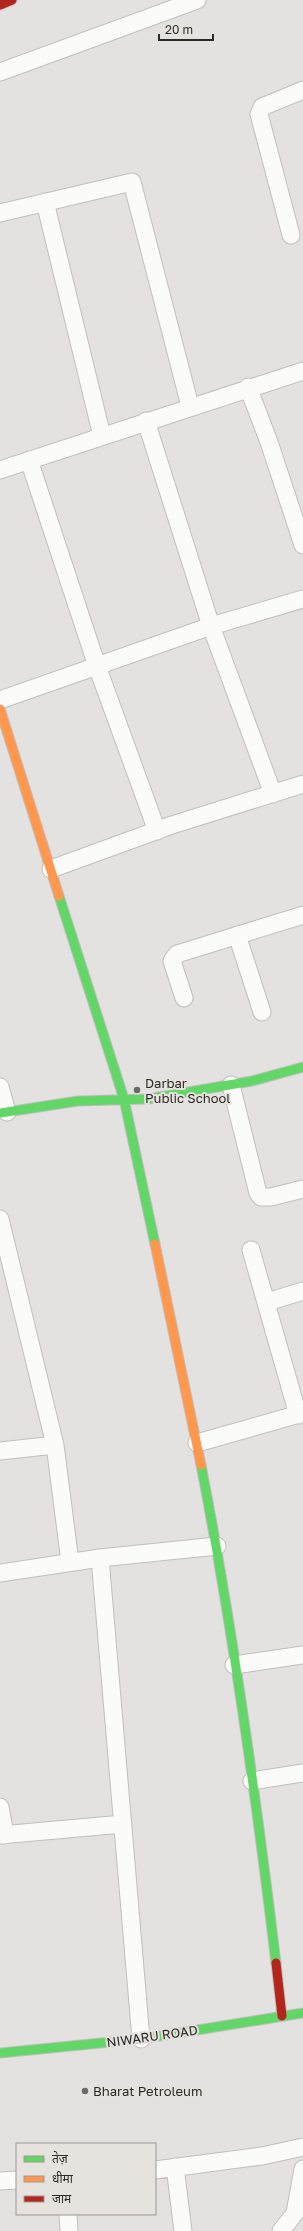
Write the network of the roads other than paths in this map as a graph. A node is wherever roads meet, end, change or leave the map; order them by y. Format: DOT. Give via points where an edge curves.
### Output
graph roads {
  1 [pos="12,0"];
  2 [pos="197,0"];
  3 [pos="0,5"];
  4 [pos="0,72"];
  5 [pos="303,90"];
  6 [pos="45,202"];
  7 [pos="0,212"];
  8 [pos="292,235"];
  9 [pos="303,371"];
  10 [pos="248,387"];
  11 [pos="190,406"];
  12 [pos="146,421"];
  13 [pos="102,436"];
  14 [pos="29,460"];
  15 [pos="0,470"];
  16 [pos="300,526"];
  17 [pos="303,545"];
  18 [pos="303,598"];
  19 [pos="210,626"];
  20 [pos="97,666"];
  21 [pos="0,700"];
  22 [pos="0,709"];
  23 [pos="303,784"];
  24 [pos="273,794"];
  25 [pos="156,831"];
  26 [pos="51,869"];
  27 [pos="303,915"];
  28 [pos="237,935"];
  29 [pos="184,998"];
  30 [pos="262,1012"];
  31 [pos="303,1067"];
  32 [pos="231,1085"];
  33 [pos="0,1087"];
  34 [pos="124,1099"];
  35 [pos="4,1112"];
  36 [pos="303,1189"];
  37 [pos="0,1219"];
  38 [pos="251,1250"];
  39 [pos="6,1274"];
  40 [pos="303,1292"];
  41 [pos="267,1302"];
  42 [pos="300,1414"];
  43 [pos="197,1443"];
  44 [pos="55,1445"];
  45 [pos="0,1451"];
  46 [pos="217,1546"];
  47 [pos="100,1558"];
  48 [pos="70,1562"];
  49 [pos="0,1573"];
  50 [pos="303,1655"];
  51 [pos="234,1665"];
  52 [pos="303,1773"];
  53 [pos="252,1781"];
  54 [pos="0,1807"];
  55 [pos="123,1824"];
  56 [pos="3,1835"];
  57 [pos="303,2013"];
  58 [pos="282,2016"];
  59 [pos="141,2039"];
  60 [pos="0,2052"];
  61 [pos="303,2147"];
  62 [pos="175,2167"];
  63 [pos="303,2169"];
  64 [pos="156,2170"];
  65 [pos="16,2180"];
  66 [pos="0,2181"];
  67 [pos="68,2215"];
  68 [pos="69,2231"];
  69 [pos="182,2231"];
  70 [pos="281,2231"];
  1 -- 3 [label="street"];
  2 -- 4 [label="street"];
  5 -- 8 [label="street" via="262,107 259,114"];
  6 -- 7 [label="street"];
  6 -- 11 [label="street" via="132,182"];
  6 -- 13 [label="street"];
  9 -- 10 [label="street"];
  10 -- 11 [label="street"];
  10 -- 16 [label="street"];
  11 -- 12 [label="street"];
  12 -- 13 [label="street"];
  12 -- 19 [label="street"];
  13 -- 14 [label="street"];
  14 -- 15 [label="street"];
  14 -- 20 [label="street"];
  16 -- 17 [label="street"];
  18 -- 19 [label="street"];
  19 -- 20 [label="street"];
  19 -- 24 [label="street"];
  20 -- 21 [label="street"];
  20 -- 25 [label="street"];
  22 -- 26 [label="street"];
  23 -- 24 [label="street"];
  24 -- 25 [label="street"];
  25 -- 26 [label="street"];
  26 -- 34 [label="street"];
  27 -- 28 [label="street"];
  28 -- 29 [label="street" via="181,952 173,957 172,961"];
  28 -- 30 [label="street"];
  31 -- 32 [label="street"];
  32 -- 34 [label="street" via="148,1099"];
  32 -- 36 [label="street" via="258,1193 261,1197 271,1197"];
  33 -- 35 [label="street"];
  34 -- 35 [label="street" via="78,1101"];
  34 -- 43 [label="street"];
  37 -- 39 [label="street"];
  38 -- 41 [label="street"];
  39 -- 44 [label="street"];
  40 -- 41 [label="street"];
  41 -- 42 [label="street"];
  42 -- 43 [label="street"];
  43 -- 46 [label="street"];
  44 -- 45 [label="street"];
  44 -- 48 [label="street"];
  46 -- 47 [label="street"];
  46 -- 51 [label="street"];
  47 -- 48 [label="street"];
  47 -- 55 [label="street"];
  48 -- 49 [label="street"];
  50 -- 51 [label="street"];
  51 -- 53 [label="street"];
  52 -- 53 [label="street"];
  53 -- 58 [label="street"];
  54 -- 56 [label="street"];
  55 -- 56 [label="street"];
  55 -- 59 [label="street"];
  57 -- 58 [label="street, NIWARU ROAD"];
  58 -- 59 [label="street, NIWARU ROAD"];
  59 -- 60 [label="street, NIWARU ROAD"];
  61 -- 62 [label="street" via="262,2156"];
  62 -- 64 [label="street"];
  62 -- 69 [label="street"];
  63 -- 70 [label="street" via="295,2213"];
  65 -- 66 [label="street"];
  67 -- 68 [label="street"];
}
